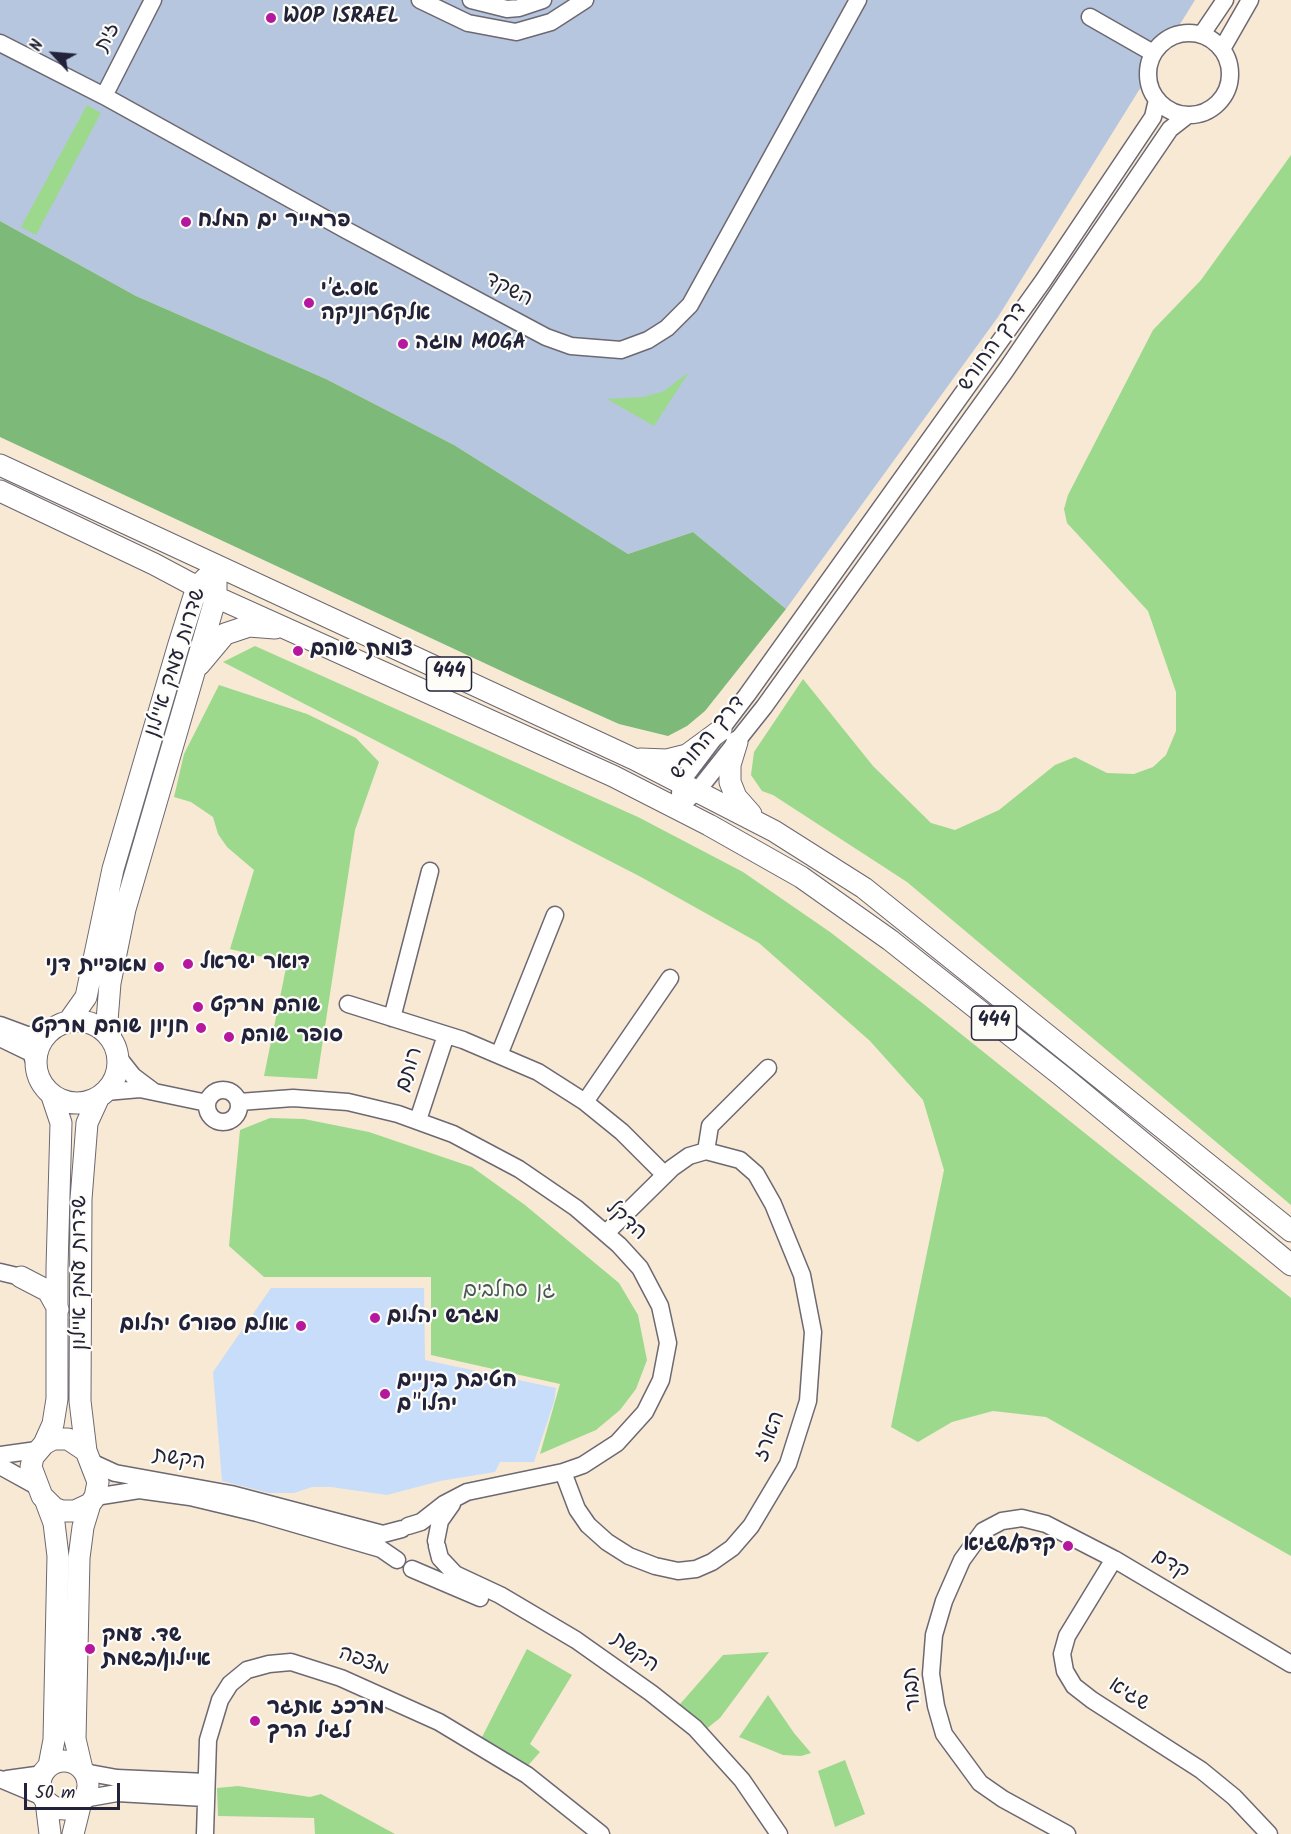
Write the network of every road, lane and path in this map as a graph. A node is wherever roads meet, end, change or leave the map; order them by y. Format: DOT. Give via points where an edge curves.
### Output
graph roads {
  1 [pos="153,0"];
  2 [pos="420,0"];
  3 [pos="471,0"];
  4 [pos="543,0"];
  5 [pos="585,0"];
  6 [pos="858,0"];
  7 [pos="1225,0"];
  8 [pos="1250,0"];
  9 [pos="1090,17"];
  10 [pos="1202,34"];
  11 [pos="0,43"];
  12 [pos="1222,49"];
  13 [pos="1153,52"];
  14 [pos="104,96"];
  15 [pos="1156,100"];
  16 [pos="1188,115"];
  17 [pos="0,465"];
  18 [pos="0,491"];
  19 [pos="154,564"];
  20 [pos="217,567"];
  21 [pos="206,592"];
  22 [pos="184,627"];
  23 [pos="286,629"];
  24 [pos="189,680"];
  25 [pos="729,736"];
  26 [pos="634,759"];
  27 [pos="690,786"];
  28 [pos="678,808"];
  29 [pos="760,823"];
  30 [pos="430,872"];
  31 [pos="555,915"];
  32 [pos="670,978"];
  33 [pos="348,1004"];
  34 [pos="393,1018"];
  35 [pos="69,1021"];
  36 [pos="0,1025"];
  37 [pos="46,1035"];
  38 [pos="446,1035"];
  39 [pos="0,1038"];
  40 [pos="114,1047"];
  41 [pos="499,1055"];
  42 [pos="36,1066"];
  43 [pos="768,1068"];
  44 [pos="154,1092"];
  45 [pos="102,1095"];
  46 [pos="52,1096"];
  47 [pos="239,1102"];
  48 [pos="585,1102"];
  49 [pos="207,1103"];
  50 [pos="418,1120"];
  51 [pos="706,1151"];
  52 [pos="665,1175"];
  53 [pos="1291,1231"];
  54 [pos="606,1233"];
  55 [pos="57,1257"];
  56 [pos="1291,1265"];
  57 [pos="0,1272"];
  58 [pos="21,1277"];
  59 [pos="58,1309"];
  60 [pos="41,1447"];
  61 [pos="0,1455"];
  62 [pos="88,1456"];
  63 [pos="0,1466"];
  64 [pos="563,1472"];
  65 [pos="41,1493"];
  66 [pos="458,1496"];
  67 [pos="92,1500"];
  68 [pos="1022,1518"];
  69 [pos="405,1527"];
  70 [pos="436,1543"];
  71 [pos="1114,1559"];
  72 [pos="397,1560"];
  73 [pos="412,1569"];
  74 [pos="1291,1664"];
  75 [pos="47,1768"];
  76 [pos="83,1770"];
  77 [pos="0,1779"];
  78 [pos="206,1790"];
  79 [pos="44,1799"];
  80 [pos="82,1800"];
  81 [pos="50,1834"];
  82 [pos="73,1834"];
  83 [pos="205,1834"];
  84 [pos="601,1834"];
  85 [pos="767,1834"];
  86 [pos="779,1834"];
  87 [pos="1067,1834"];
  88 [pos="1269,1834"];
  1 -- 14 [label="street, זית"];
  2 -- 5 [label="street" via="468,23 516,32 551,22"];
  3 -- 4 [label="street" via="507,9"];
  6 -- 14 [label="street, השקד" via="690,305 667,328 621,350 571,346 546,336"];
  7 -- 10 [label="street"];
  8 -- 12 [label="street"];
  9 -- 13 [label="street"];
  10 -- 12 [label="street"];
  10 -- 13 [label="street" via="1174,35"];
  11 -- 14 [label="street, השקד"];
  12 -- 16 [label="street" via="1230,74 1222,98 1201,113"];
  13 -- 15 [label="street" via="1147,77"];
  15 -- 16 [label="street" via="1176,113"];
  15 -- 25 [label="street, דרך החורש" via="1153,117 1049,272"];
  16 -- 25 [label="street, דרך החורש" via="1170,129 1006,370"];
  17 -- 20 [label="main road, 444"];
  18 -- 19 [label="main road, 444"];
  19 -- 21 [label="main road, 444"];
  19 -- 22 [label="main road" via="178,594 184,607"];
  20 -- 21 [label="main road, שדרות עמק איילון"];
  20 -- 26 [label="main road, 444"];
  21 -- 22 [label="main road, שדרות עמק איילון"];
  21 -- 23 [label="main road, 444"];
  21 -- 24 [label="main road, שדרות עמק איילון"];
  22 -- 35 [label="main road, שדרות עמק איילון" via="113,869 86,997"];
  23 -- 24 [label="main road" via="249,626 225,634"];
  23 -- 28 [label="main road, 444"];
  24 -- 40 [label="main road, שדרות עמק איילון" via="124,909 107,1021"];
  25 -- 26 [label="main road" via="667,760"];
  25 -- 27 [label="street, דרך החורש"];
  25 -- 29 [label="main road" via="730,782 736,796"];
  26 -- 27 [label="main road, 444"];
  27 -- 28 [label="street, דרך החורש"];
  27 -- 29 [label="main road, 444"];
  28 -- 56 [label="main road, 444" via="801,877 890,940"];
  29 -- 53 [label="main road, 444" via="864,888"];
  30 -- 34 [label="street"];
  31 -- 41 [label="street"];
  32 -- 48 [label="street"];
  33 -- 34 [label="street"];
  34 -- 38 [label="street"];
  35 -- 37 [label="main road"];
  35 -- 40 [label="main road" via="92,1024"];
  36 -- 37 [label="street" via="27,1035"];
  37 -- 42 [label="main road" via="39,1045"];
  38 -- 41 [label="street"];
  38 -- 50 [label="street, רותם"];
  39 -- 42 [label="street" via="31,1053"];
  40 -- 44 [label="street" via="133,1076"];
  40 -- 45 [label="main road" via="117,1073"];
  41 -- 48 [label="street" via="538,1072"];
  42 -- 46 [label="main road" via="39,1079"];
  43 -- 51 [label="street" via="710,1126"];
  44 -- 45 [label="street" via="119,1089"];
  44 -- 49 [label="street"];
  45 -- 46 [label="main road" via="75,1104"];
  45 -- 62 [label="main road, שדרות עמק איילון" via="87,1123 81,1199 80,1401"];
  46 -- 55 [label="main road, שדרות עמק איילון" via="61,1123"];
  47 -- 49 [label="street" via="233,1093 220,1090"];
  47 -- 49 [label="street" via="237,1114 223,1122 209,1114"];
  47 -- 50 [label="street, הדקל" via="319,1099 374,1107"];
  48 -- 52 [label="street"];
  50 -- 54 [label="street, הדקל" via="519,1168"];
  51 -- 52 [label="street" via="689,1156"];
  51 -- 64 [label="street, הארז" via="740,1160 756,1174 788,1235 802,1275 813,1332 813,1365 806,1411 788,1464 751,1526 732,1548 696,1569 678,1571 629,1556 588,1525 577,1509"];
  52 -- 54 [label="street"];
  54 -- 64 [label="street, הדקל" via="640,1268 651,1286 665,1323 666,1363 654,1398 631,1429 601,1454"];
  55 -- 58 [label="main road" via="44,1271"];
  55 -- 59 [label="main road, שדרות עמק איילון"];
  57 -- 58 [label="street"];
  58 -- 59 [label="main road" via="48,1291"];
  59 -- 60 [label="main road, שדרות עמק איילון" via="57,1399 53,1424"];
  60 -- 61 [label="street"];
  60 -- 62 [label="main road" via="53,1439 68,1439"];
  60 -- 65 [label="main road" via="31,1467"];
  62 -- 67 [label="main road" via="98,1482"];
  62 -- 69 [label="street, הקשת" via="115,1473 231,1494 383,1534"];
  63 -- 65 [label="street"];
  64 -- 66 [label="street, הדקל" via="479,1488"];
  65 -- 67 [label="main road" via="63,1511 75,1511"];
  65 -- 75 [label="main road" via="54,1522 57,1556 54,1740"];
  66 -- 69 [label="street, הדקל" via="421,1522"];
  66 -- 70 [label="street" via="440,1521"];
  67 -- 72 [label="street, הקשת" via="125,1490 190,1497 381,1549"];
  67 -- 76 [label="main road" via="79,1558 75,1732"];
  68 -- 71 [label="street, קדם" via="1046,1524"];
  68 -- 87 [label="street, תבור" via="1002,1521 983,1531 962,1560 934,1635 931,1674 944,1734 980,1783"];
  69 -- 70 [label="street" via="427,1528"];
  69 -- 72 [label="street" via="393,1540"];
  70 -- 73 [label="street" via="431,1562"];
  70 -- 86 [label="street, הקשת" via="440,1558 455,1574 500,1595 576,1640 695,1728 742,1779"];
  71 -- 74 [label="street, קדם"];
  71 -- 88 [label="street, שגיא" via="1067,1636 1062,1654 1065,1671 1074,1686 1092,1701 1201,1770"];
  72 -- 73 [label="street"];
  73 -- 85 [label="street, הקשת" via="515,1616 570,1649 644,1702 710,1759"];
  75 -- 76 [label="main road" via="63,1761"];
  75 -- 77 [label="street" via="36,1775"];
  75 -- 79 [label="main road" via="39,1786"];
  76 -- 78 [label="street"];
  76 -- 80 [label="main road" via="88,1785"];
  77 -- 79 [label="street"];
  78 -- 80 [label="street" via="117,1793"];
  78 -- 83 [label="street, מצפה"];
  78 -- 84 [label="street, מצפה" via="212,1721 230,1684 247,1670 291,1662 353,1682 489,1750"];
  79 -- 80 [label="main road" via="52,1807 66,1809"];
  79 -- 81 [label="main road"];
  80 -- 82 [label="main road"];
}
